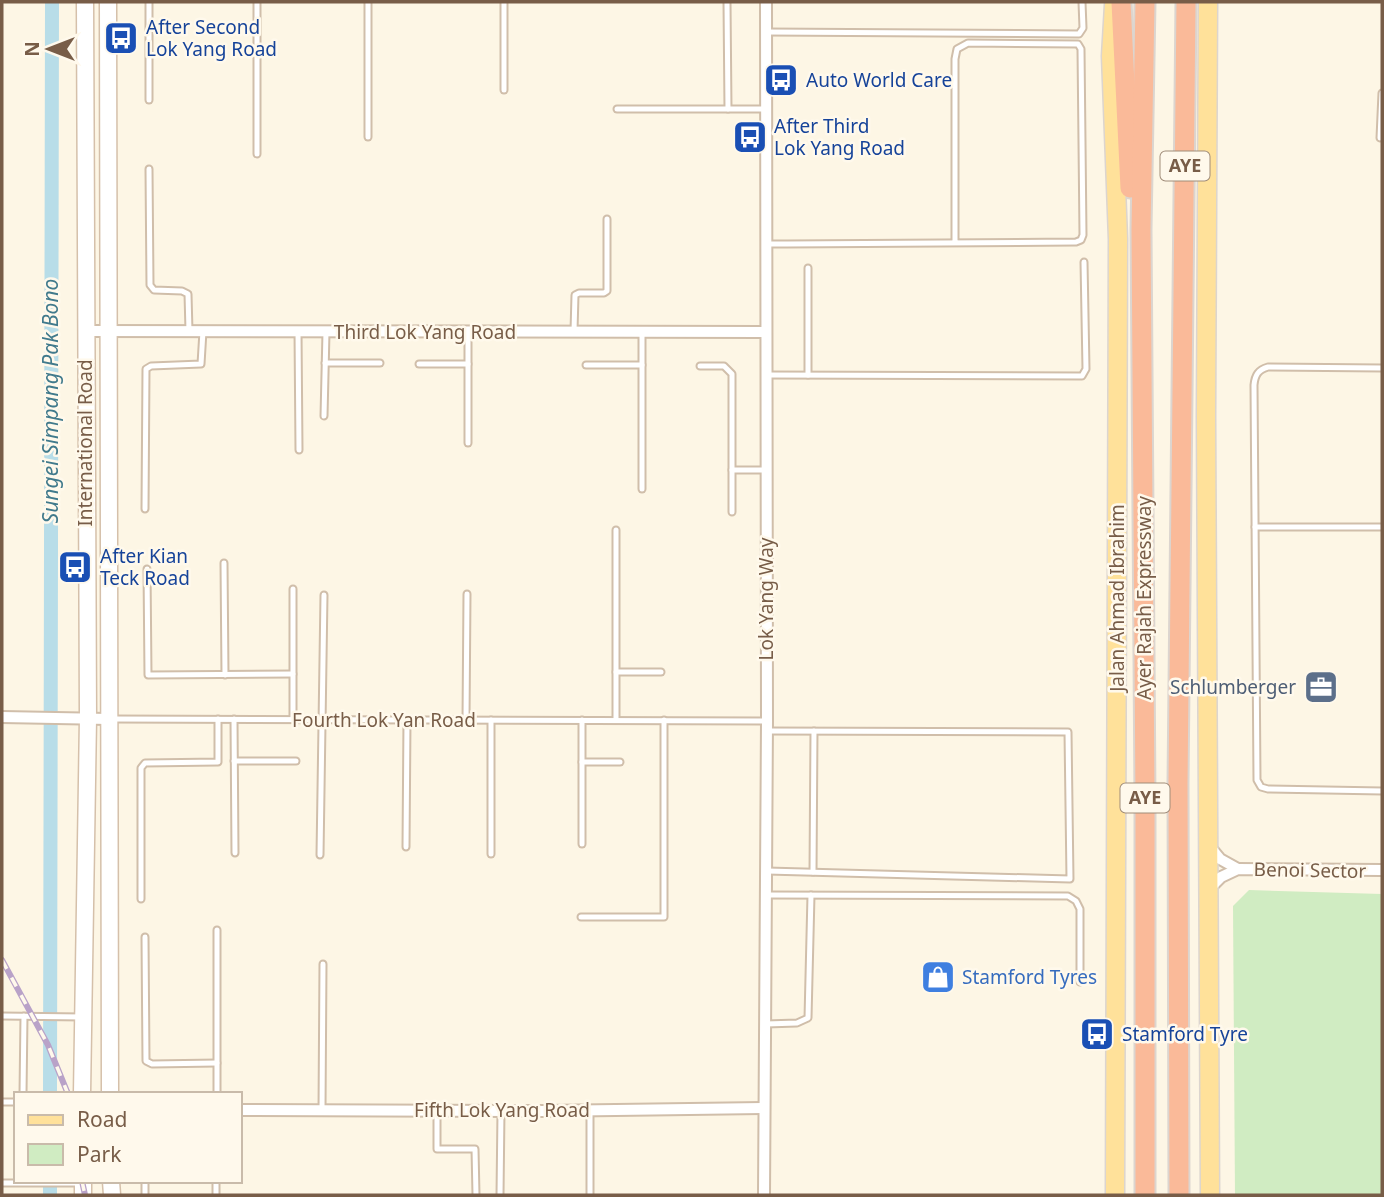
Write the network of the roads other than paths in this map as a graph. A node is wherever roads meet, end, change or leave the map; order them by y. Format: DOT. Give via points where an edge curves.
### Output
graph roads {
  1 [pos="85,2"];
  2 [pos="108,2"];
  3 [pos="149,2"];
  4 [pos="257,2"];
  5 [pos="368,2"];
  6 [pos="503,2"];
  7 [pos="727,2"];
  8 [pos="766,2"];
  9 [pos="1082,2"];
  10 [pos="1114,2"];
  11 [pos="1121,2"];
  12 [pos="1145,2"];
  13 [pos="1186,2"];
  14 [pos="1208,2"];
  15 [pos="766,33"];
  16 [pos="504,90"];
  17 [pos="1382,93"];
  18 [pos="149,100"];
  19 [pos="617,109"];
  20 [pos="728,109"];
  21 [pos="766,109"];
  22 [pos="368,137"];
  23 [pos="1380,138"];
  24 [pos="257,154"];
  25 [pos="149,169"];
  26 [pos="607,219"];
  27 [pos="1141,229"];
  28 [pos="955,243"];
  29 [pos="766,244"];
  30 [pos="1084,261"];
  31 [pos="808,268"];
  32 [pos="108,330"];
  33 [pos="85,331"];
  34 [pos="189,331"];
  35 [pos="203,331"];
  36 [pos="298,331"];
  37 [pos="326,331"];
  38 [pos="574,331"];
  39 [pos="468,332"];
  40 [pos="642,332"];
  41 [pos="766,332"];
  42 [pos="325,363"];
  43 [pos="380,363"];
  44 [pos="419,364"];
  45 [pos="468,364"];
  46 [pos="586,365"];
  47 [pos="642,365"];
  48 [pos="700,366"];
  49 [pos="1382,368"];
  50 [pos="766,375"];
  51 [pos="808,376"];
  52 [pos="324,416"];
  53 [pos="468,443"];
  54 [pos="299,450"];
  55 [pos="732,470"];
  56 [pos="766,470"];
  57 [pos="642,489"];
  58 [pos="145,509"];
  59 [pos="732,512"];
  60 [pos="1255,527"];
  61 [pos="1382,527"];
  62 [pos="616,530"];
  63 [pos="224,563"];
  64 [pos="147,569"];
  65 [pos="293,589"];
  66 [pos="467,594"];
  67 [pos="324,595"];
  68 [pos="616,672"];
  69 [pos="662,672"];
  70 [pos="225,674"];
  71 [pos="293,674"];
  72 [pos="2,717"];
  73 [pos="88,718"];
  74 [pos="109,719"];
  75 [pos="218,719"];
  76 [pos="234,719"];
  77 [pos="293,719"];
  78 [pos="322,719"];
  79 [pos="407,720"];
  80 [pos="466,720"];
  81 [pos="491,720"];
  82 [pos="582,720"];
  83 [pos="616,720"];
  84 [pos="664,720"];
  85 [pos="767,726"];
  86 [pos="814,731"];
  87 [pos="234,761"];
  88 [pos="296,761"];
  89 [pos="582,762"];
  90 [pos="620,762"];
  91 [pos="1382,791"];
  92 [pos="582,844"];
  93 [pos="1208,845"];
  94 [pos="406,847"];
  95 [pos="235,853"];
  96 [pos="491,854"];
  97 [pos="320,855"];
  98 [pos="1238,869"];
  99 [pos="1382,870"];
  100 [pos="767,871"];
  101 [pos="813,872"];
  102 [pos="1208,891"];
  103 [pos="766,895"];
  104 [pos="811,895"];
  105 [pos="141,899"];
  106 [pos="581,917"];
  107 [pos="217,930"];
  108 [pos="145,937"];
  109 [pos="323,964"];
  110 [pos="1080,982"];
  111 [pos="2,1016"];
  112 [pos="24,1016"];
  113 [pos="76,1017"];
  114 [pos="766,1024"];
  115 [pos="217,1063"];
  116 [pos="23,1092"];
  117 [pos="82,1092"];
  118 [pos="110,1092"];
  119 [pos="216,1092"];
  120 [pos="763,1108"];
  121 [pos="242,1110"];
  122 [pos="322,1110"];
  123 [pos="437,1110"];
  124 [pos="501,1110"];
  125 [pos="590,1110"];
  126 [pos="65,1183"];
  127 [pos="83,1186"];
  128 [pos="476,1195"];
  129 [pos="500,1195"];
  130 [pos="590,1195"];
  131 [pos="764,1195"];
  132 [pos="1115,1195"];
  133 [pos="1145,1195"];
  134 [pos="1179,1195"];
  135 [pos="1210,1195"];
  1 -- 33 [label="main road, International Road"];
  2 -- 32 [label="main road, International Road"];
  3 -- 18 [label="lane"];
  4 -- 24 [label="lane"];
  5 -- 22 [label="lane"];
  6 -- 16 [label="lane"];
  7 -- 20 [label="lane"];
  8 -- 15 [label="street, Lok Yang Way"];
  9 -- 15 [label="lane" via="1079,34"];
  10 -- 132 [label="main road, Jalan Ahmad Ibrahim" via="1111,56 1118,239"];
  11 -- 27 [label="highway" via="1132,212"];
  12 -- 27 [label="highway, Ayer Rajah Expressway / AYE"];
  13 -- 134 [label="highway, Ayer Rajah Expressway / AYE"];
  14 -- 93 [label="main road"];
  15 -- 21 [label="street, Lok Yang Way"];
  17 -- 23 [label="lane"];
  19 -- 20 [label="lane"];
  20 -- 21 [label="lane"];
  21 -- 29 [label="street, Lok Yang Way"];
  25 -- 34 [label="lane" via="150,285 154,290 188,294"];
  26 -- 38 [label="lane" via="607,290 575,295"];
  27 -- 133 [label="highway, Ayer Rajah Expressway / AYE"];
  28 -- 28 [label="lane" via="957,49 968,43 1077,44 1081,49 1082,239"];
  28 -- 29 [label="lane"];
  29 -- 41 [label="street, Lok Yang Way"];
  30 -- 51 [label="lane" via="1086,369 1082,376"];
  31 -- 51 [label="lane"];
  32 -- 33 [label="street, Third Lok Yang Road"];
  32 -- 34 [label="street, Third Lok Yang Road"];
  32 -- 74 [label="main road, International Road"];
  33 -- 73 [label="main road, International Road"];
  34 -- 35 [label="street, Third Lok Yang Road"];
  35 -- 36 [label="street, Third Lok Yang Road"];
  35 -- 58 [label="lane" via="201,364 146,369"];
  36 -- 37 [label="street, Third Lok Yang Road"];
  36 -- 54 [label="lane"];
  37 -- 39 [label="street, Third Lok Yang Road"];
  37 -- 42 [label="lane"];
  38 -- 39 [label="street, Third Lok Yang Road"];
  38 -- 40 [label="street, Third Lok Yang Road"];
  39 -- 45 [label="lane"];
  40 -- 41 [label="street, Third Lok Yang Road"];
  40 -- 47 [label="lane"];
  41 -- 50 [label="street, Lok Yang Way"];
  42 -- 43 [label="lane"];
  42 -- 52 [label="lane"];
  44 -- 45 [label="lane"];
  45 -- 53 [label="lane"];
  46 -- 47 [label="lane"];
  47 -- 57 [label="lane"];
  48 -- 55 [label="lane" via="724,366 732,374"];
  49 -- 60 [label="lane" via="1260,369 1254,385"];
  50 -- 51 [label="lane"];
  50 -- 56 [label="street, Lok Yang Way"];
  55 -- 56 [label="lane"];
  55 -- 59 [label="lane"];
  56 -- 85 [label="street, Lok Yang Way"];
  60 -- 61 [label="lane"];
  60 -- 91 [label="lane" via="1257,780 1268,789"];
  62 -- 68 [label="lane"];
  63 -- 70 [label="lane"];
  64 -- 70 [label="lane" via="148,675"];
  65 -- 71 [label="lane"];
  66 -- 80 [label="lane"];
  67 -- 78 [label="lane"];
  68 -- 69 [label="lane"];
  68 -- 83 [label="lane"];
  70 -- 71 [label="lane"];
  71 -- 77 [label="lane"];
  72 -- 73 [label="street, Fourth Lok Yan Road"];
  73 -- 74 [label="street, Fourth Lok Yan Road"];
  73 -- 113 [label="main road, International Road"];
  74 -- 75 [label="lane, Fourth Lok Yan Road"];
  74 -- 118 [label="main road, International Road"];
  75 -- 76 [label="lane, Fourth Lok Yan Road"];
  75 -- 105 [label="lane" via="218,762 145,763 141,768"];
  76 -- 77 [label="lane, Fourth Lok Yan Road"];
  76 -- 87 [label="lane"];
  77 -- 78 [label="lane, Fourth Lok Yan Road"];
  78 -- 79 [label="lane, Fourth Lok Yan Road"];
  78 -- 97 [label="lane"];
  79 -- 80 [label="lane, Fourth Lok Yan Road"];
  79 -- 94 [label="lane"];
  80 -- 81 [label="lane, Fourth Lok Yan Road"];
  81 -- 82 [label="lane, Fourth Lok Yan Road"];
  81 -- 96 [label="lane"];
  82 -- 83 [label="lane, Fourth Lok Yan Road"];
  82 -- 89 [label="lane"];
  83 -- 84 [label="lane, Fourth Lok Yan Road"];
  84 -- 85 [label="lane, Fourth Lok Yan Road"];
  84 -- 106 [label="lane" via="664,917"];
  85 -- 86 [label="lane, Fourth Lok Yan Road"];
  85 -- 100 [label="street, Lok Yang Way"];
  86 -- 101 [label="lane"];
  86 -- 101 [label="lane, Fourth Lok Yan Road" via="1069,732 1070,879"];
  87 -- 88 [label="lane"];
  87 -- 95 [label="lane"];
  89 -- 90 [label="lane"];
  89 -- 92 [label="lane"];
  93 -- 98 [label="street, Benoi Sector"];
  93 -- 102 [label="main road"];
  98 -- 99 [label="street, Benoi Sector"];
  98 -- 102 [label="street, Benoi Sector" via="1221,877"];
  100 -- 101 [label="lane"];
  100 -- 103 [label="street, Lok Yang Way"];
  102 -- 135 [label="main road"];
  103 -- 104 [label="lane"];
  103 -- 114 [label="street, Lok Yang Way"];
  104 -- 110 [label="lane" via="1069,896 1080,909"];
  104 -- 114 [label="lane" via="808,1017 797,1023"];
  107 -- 115 [label="lane"];
  108 -- 115 [label="lane" via="146,1061"];
  109 -- 122 [label="lane"];
  111 -- 112 [label="lane"];
  112 -- 113 [label="lane"];
  112 -- 116 [label="lane"];
  113 -- 117 [label="main road, International Road"];
  114 -- 120 [label="street, Lok Yang Way"];
  115 -- 119 [label="lane"];
  120 -- 125 [label="street, Fifth Lok Yang Road"];
  120 -- 131 [label="street, Lok Yang Way"];
  121 -- 122 [label="street, Fifth Lok Yang Road"];
  122 -- 123 [label="street, Fifth Lok Yang Road"];
  123 -- 124 [label="street, Fifth Lok Yang Road"];
  123 -- 128 [label="lane" via="437,1149 475,1149"];
  124 -- 125 [label="street, Fifth Lok Yang Road"];
  124 -- 129 [label="lane"];
  125 -- 130 [label="lane"];
  126 -- 127 [label="lane"];
}
